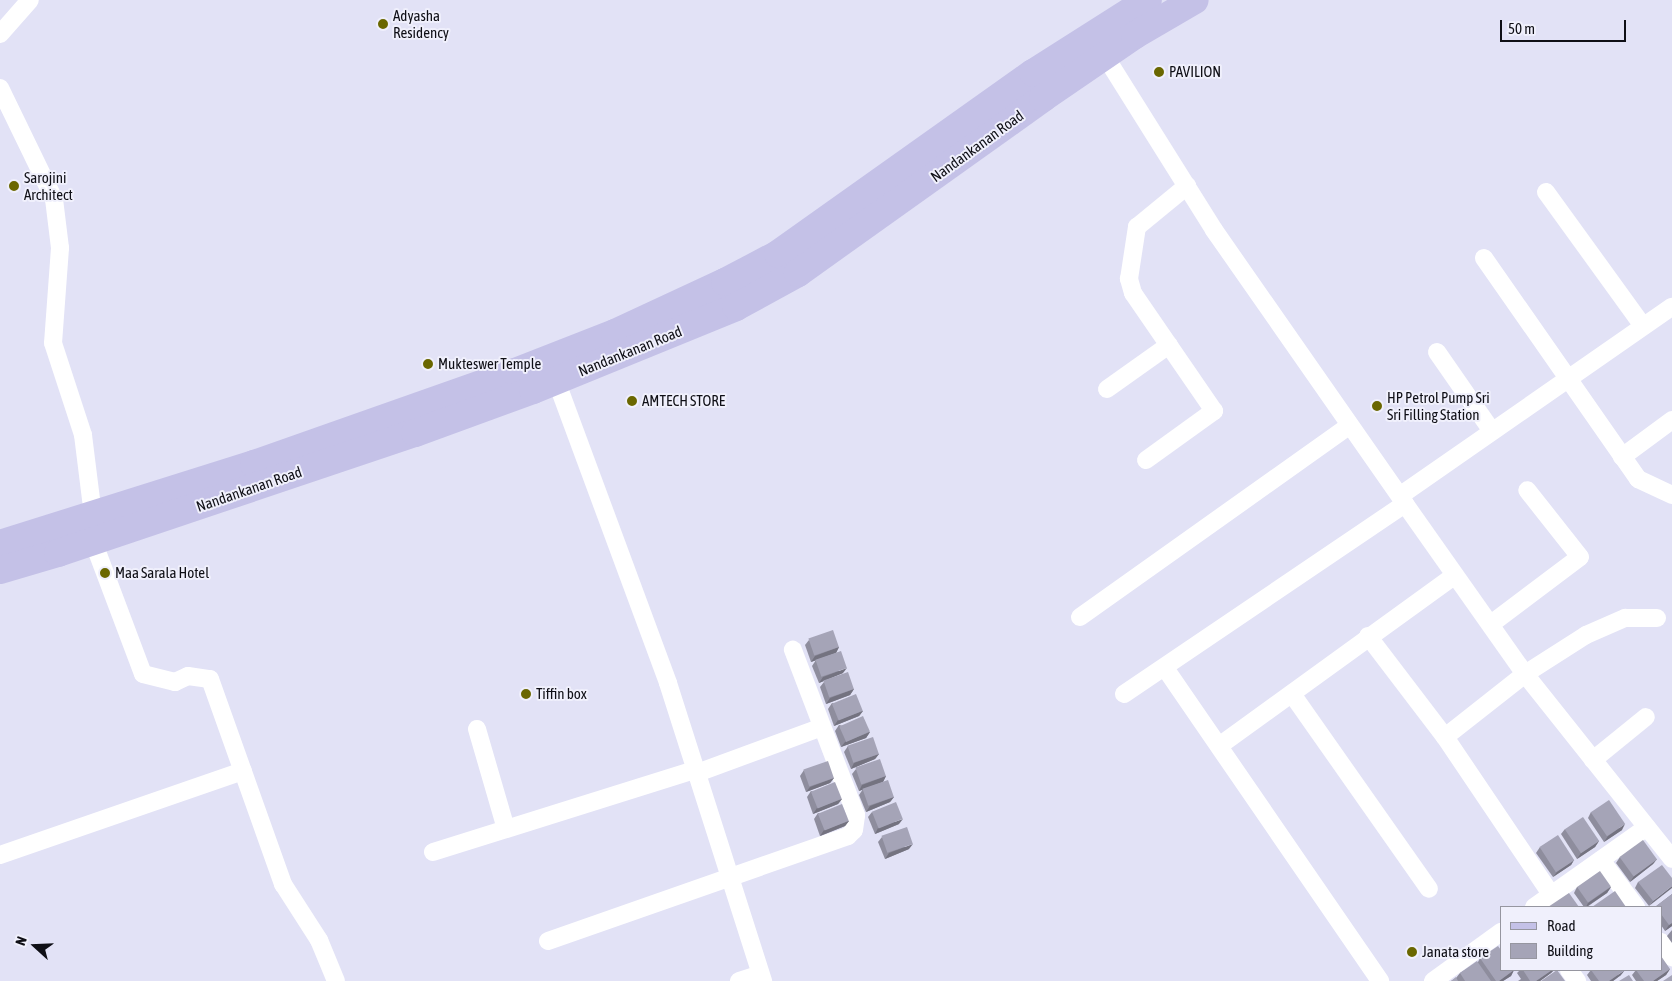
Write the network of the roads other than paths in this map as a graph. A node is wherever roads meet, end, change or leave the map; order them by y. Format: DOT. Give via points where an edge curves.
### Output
graph roads {
  1 [pos="30,0"];
  2 [pos="1148,0"];
  3 [pos="1194,0"];
  4 [pos="0,34"];
  5 [pos="1105,56"];
  6 [pos="1049,78"];
  7 [pos="0,88"];
  8 [pos="1186,186"];
  9 [pos="1546,192"];
  10 [pos="1484,258"];
  11 [pos="1672,307"];
  12 [pos="1644,326"];
  13 [pos="1170,345"];
  14 [pos="1437,352"];
  15 [pos="556,380"];
  16 [pos="1568,380"];
  17 [pos="1107,389"];
  18 [pos="1672,420"];
  19 [pos="1350,425"];
  20 [pos="1492,432"];
  21 [pos="1622,457"];
  22 [pos="1146,460"];
  23 [pos="1527,490"];
  24 [pos="1672,494"];
  25 [pos="1403,500"];
  26 [pos="93,528"];
  27 [pos="0,544"];
  28 [pos="0,570"];
  29 [pos="1455,574"];
  30 [pos="1080,617"];
  31 [pos="1657,618"];
  32 [pos="1491,624"];
  33 [pos="1368,636"];
  34 [pos="793,650"];
  35 [pos="1165,668"];
  36 [pos="1525,674"];
  37 [pos="1124,694"];
  38 [pos="1292,694"];
  39 [pos="1646,717"];
  40 [pos="822,726"];
  41 [pos="477,729"];
  42 [pos="1445,737"];
  43 [pos="1219,746"];
  44 [pos="1593,760"];
  45 [pos="243,771"];
  46 [pos="696,772"];
  47 [pos="1647,827"];
  48 [pos="506,830"];
  49 [pos="433,852"];
  50 [pos="0,855"];
  51 [pos="1672,859"];
  52 [pos="1601,860"];
  53 [pos="728,876"];
  54 [pos="1430,889"];
  55 [pos="1551,894"];
  56 [pos="1535,906"];
  57 [pos="1635,906"];
  58 [pos="1500,933"];
  59 [pos="548,941"];
  60 [pos="1662,943"];
  61 [pos="1672,957"];
  62 [pos="1570,971"];
  63 [pos="762,977"];
  64 [pos="336,981"];
  65 [pos="739,981"];
  66 [pos="1380,981"];
  67 [pos="1432,981"];
  68 [pos="1578,981"];
  1 -- 4 [label="street"];
  2 -- 6 [label="main road, Nandankanan Road"];
  3 -- 5 [label="main road, Nandankanan Road"];
  5 -- 6 [label="main road, Nandankanan Road"];
  5 -- 8 [label="street"];
  6 -- 15 [label="main road, Nandankanan Road" via="798,273 736,307"];
  6 -- 26 [label="main road, Nandankanan Road" via="778,254 724,282 615,333 515,372 254,464"];
  7 -- 26 [label="street" via="54,199 60,248 53,343 83,435"];
  8 -- 13 [label="street" via="1142,221 1133,233 1130,286"];
  8 -- 19 [label="street"];
  9 -- 12 [label="street"];
  10 -- 16 [label="street"];
  11 -- 12 [label="street"];
  12 -- 16 [label="street"];
  13 -- 17 [label="street"];
  13 -- 22 [label="street" via="1214,411"];
  14 -- 20 [label="street"];
  15 -- 26 [label="main road, Nandankanan Road" via="406,436"];
  15 -- 46 [label="street" via="662,666"];
  16 -- 20 [label="street"];
  16 -- 21 [label="street"];
  18 -- 21 [label="street"];
  19 -- 25 [label="street"];
  19 -- 30 [label="street"];
  20 -- 25 [label="street"];
  21 -- 24 [label="street" via="1638,479"];
  23 -- 32 [label="street" via="1580,556"];
  25 -- 29 [label="street"];
  25 -- 35 [label="street"];
  26 -- 27 [label="main road, Nandankanan Road"];
  26 -- 28 [label="main road, Nandankanan Road"];
  26 -- 45 [label="street" via="143,674 175,682 188,676 210,680"];
  29 -- 32 [label="street"];
  29 -- 33 [label="street"];
  31 -- 36 [label="street" via="1625,618 1609,624"];
  32 -- 36 [label="street"];
  33 -- 38 [label="street"];
  33 -- 42 [label="street"];
  34 -- 40 [label="street"];
  35 -- 37 [label="street"];
  35 -- 43 [label="street"];
  36 -- 42 [label="street"];
  36 -- 44 [label="street"];
  38 -- 43 [label="street"];
  38 -- 54 [label="street"];
  39 -- 44 [label="street"];
  40 -- 46 [label="street"];
  40 -- 53 [label="street" via="856,815 854,830 848,836"];
  41 -- 48 [label="street"];
  42 -- 55 [label="street"];
  43 -- 66 [label="street"];
  44 -- 47 [label="street"];
  45 -- 50 [label="street"];
  45 -- 64 [label="street" via="283,884 319,940"];
  46 -- 48 [label="street"];
  46 -- 53 [label="street"];
  47 -- 51 [label="street"];
  47 -- 52 [label="street"];
  48 -- 49 [label="street"];
  52 -- 55 [label="street"];
  52 -- 57 [label="street"];
  53 -- 59 [label="street"];
  53 -- 63 [label="street"];
  55 -- 56 [label="street"];
  58 -- 67 [label="street"];
  60 -- 61 [label="street"];
  62 -- 68 [label="street"];
  63 -- 65 [label="street"];
}
